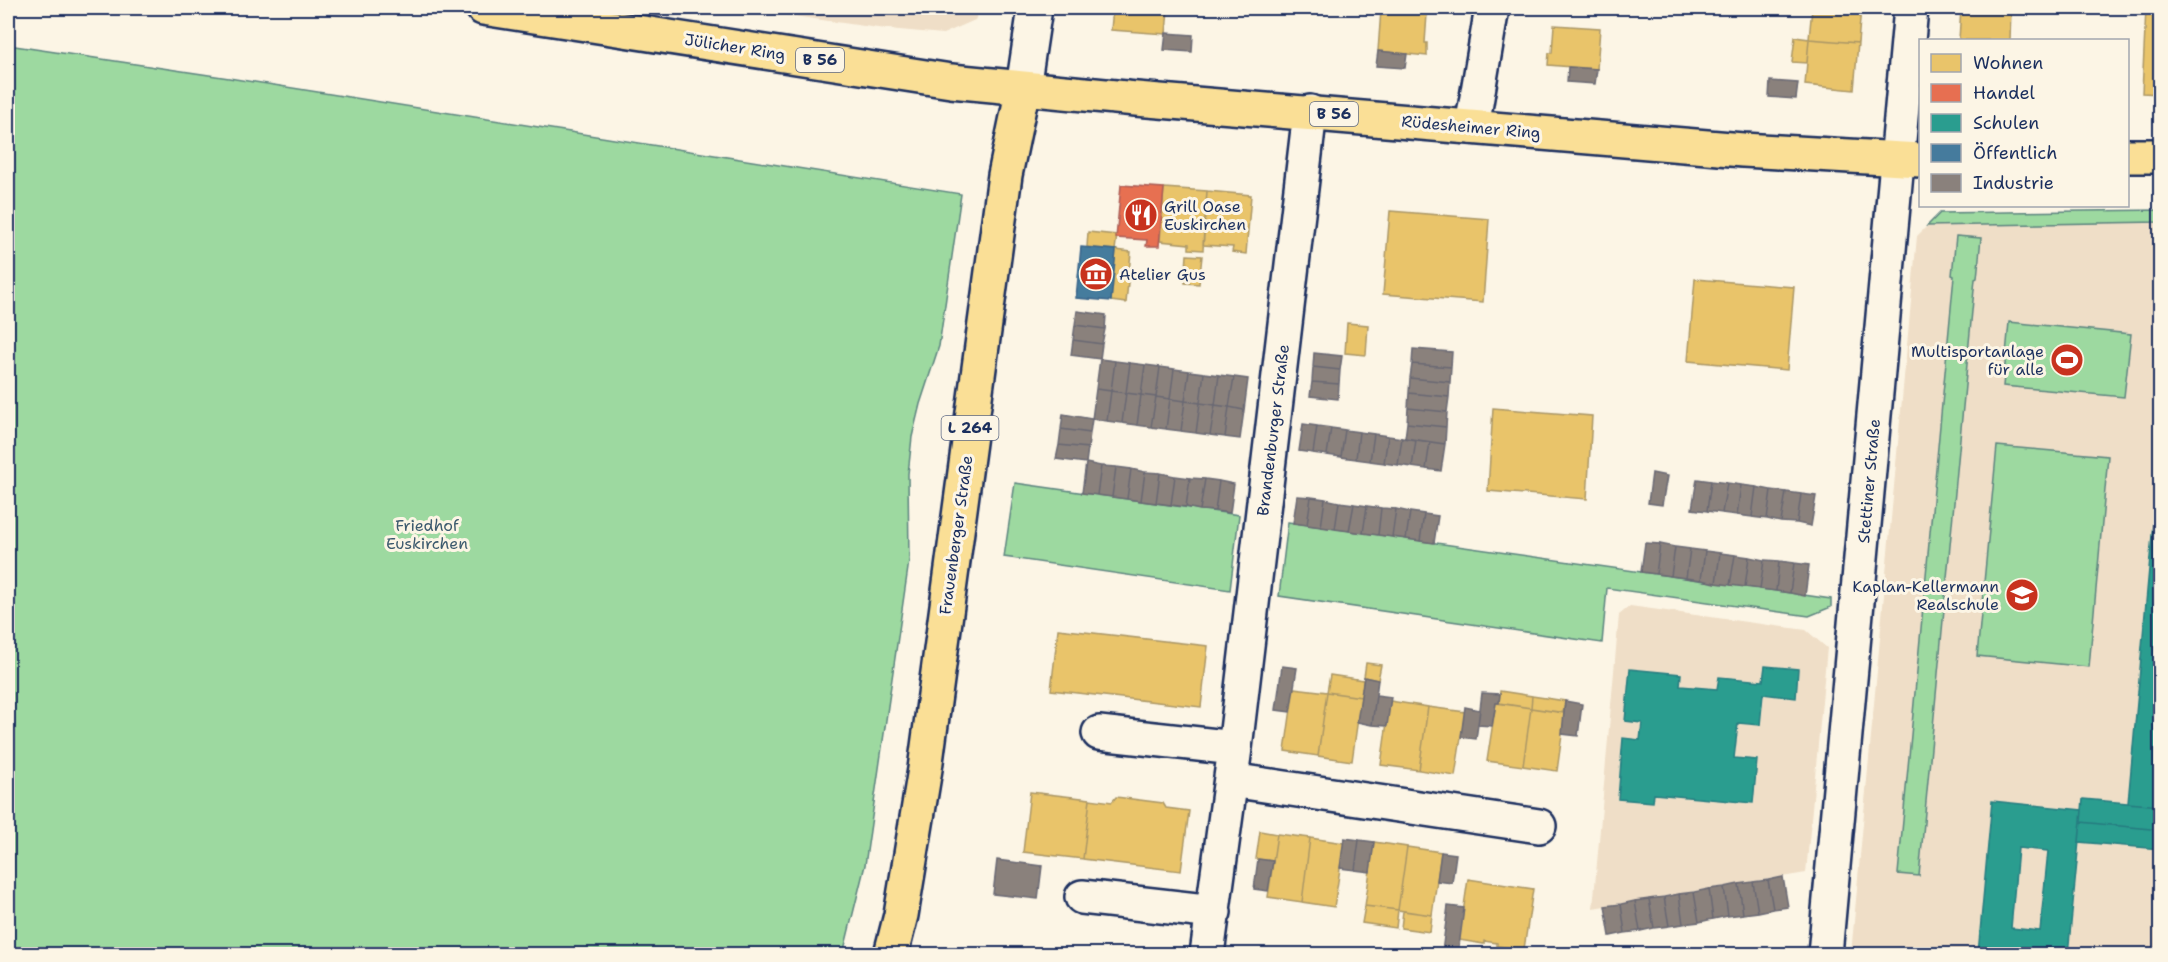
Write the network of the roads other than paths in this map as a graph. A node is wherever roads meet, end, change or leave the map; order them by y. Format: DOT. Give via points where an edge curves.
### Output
graph roads {
  1 [pos="483,8"];
  2 [pos="1035,8"];
  3 [pos="1492,8"];
  4 [pos="1911,8"];
  5 [pos="1023,88"];
  6 [pos="1310,112"];
  7 [pos="1472,127"];
  8 [pos="2129,156"];
  9 [pos="2160,156"];
  10 [pos="1908,159"];
  11 [pos="1099,733"];
  12 [pos="1235,748"];
  13 [pos="1231,780"];
  14 [pos="1539,826"];
  15 [pos="1082,897"];
  16 [pos="1214,912"];
  17 [pos="891,954"];
  18 [pos="1208,954"];
  19 [pos="1825,954"];
  1 -- 5 [label="main road, Jülicher Ring / B 56" via="951,81"];
  2 -- 5 [label="street, Frauenberger Straße"];
  3 -- 7 [label="street"];
  4 -- 10 [label="street, Stettiner Straße"];
  5 -- 6 [label="main road, Rüdesheimer Ring / B 56"];
  5 -- 17 [label="main road, Frauenberger Straße / L 264" via="1002,195 925,769"];
  6 -- 7 [label="main road, Rüdesheimer Ring / B 56"];
  6 -- 12 [label="street, Brandenburger Straße"];
  7 -- 10 [label="main road, Rüdesheimer Ring / B 56" via="1743,150"];
  8 -- 9 [label="main road"];
  10 -- 19 [label="street, Stettiner Straße" via="1887,285"];
  11 -- 12 [label="street"];
  12 -- 13 [label="street, Brandenburger Straße"];
  13 -- 14 [label="street"];
  13 -- 16 [label="street, Brandenburger Straße"];
  15 -- 16 [label="street"];
  16 -- 18 [label="street, Brandenburger Straße"];
}
